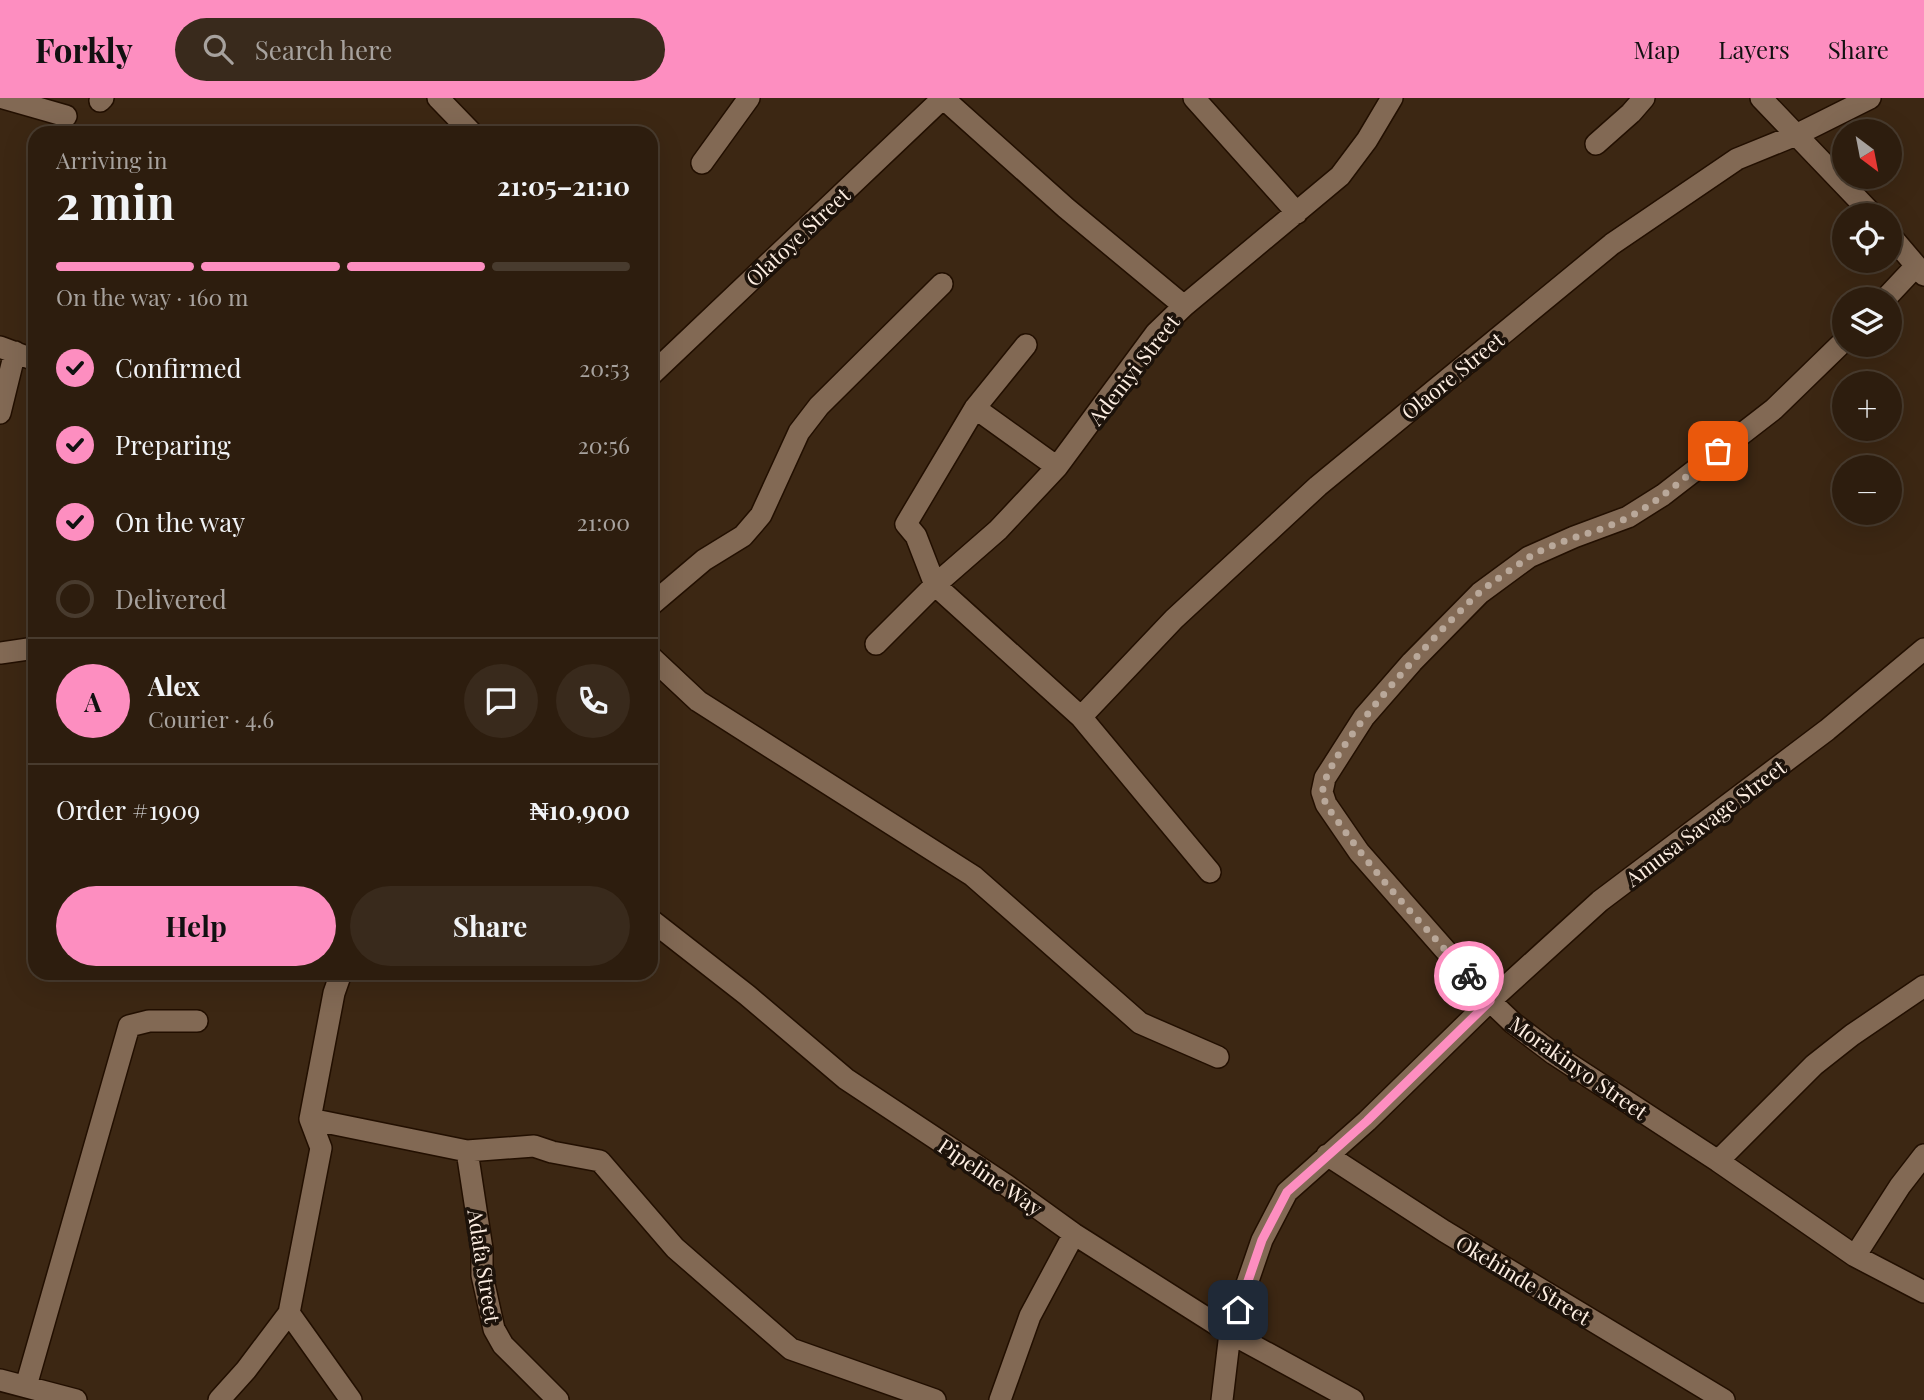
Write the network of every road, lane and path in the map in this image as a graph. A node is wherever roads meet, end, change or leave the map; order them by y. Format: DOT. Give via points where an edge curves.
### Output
graph roads {
  1 [pos="2,98"];
  2 [pos="749,98"];
  3 [pos="943,98"];
  4 [pos="1194,98"];
  5 [pos="1392,98"];
  6 [pos="1644,98"];
  7 [pos="1761,98"];
  8 [pos="1870,98"];
  9 [pos="450,102"];
  10 [pos="66,117"];
  11 [pos="467,126"];
  12 [pos="1796,135"];
  13 [pos="1596,144"];
  14 [pos="702,163"];
  15 [pos="1861,203"];
  16 [pos="1297,213"];
  17 [pos="1902,249"];
  18 [pos="1920,270"];
  19 [pos="942,284"];
  20 [pos="1899,287"];
  21 [pos="1184,306"];
  22 [pos="1026,345"];
  23 [pos="17,353"];
  24 [pos="1832,353"];
  25 [pos="658,368"];
  26 [pos="975,408"];
  27 [pos="0,413"];
  28 [pos="1057,467"];
  29 [pos="934,585"];
  30 [pos="658,599"];
  31 [pos="876,644"];
  32 [pos="28,649"];
  33 [pos="1924,649"];
  34 [pos="0,653"];
  35 [pos="658,664"];
  36 [pos="1081,717"];
  37 [pos="1210,872"];
  38 [pos="658,925"];
  39 [pos="339,980"];
  40 [pos="1924,986"];
  41 [pos="1490,1001"];
  42 [pos="197,1021"];
  43 [pos="1218,1057"];
  44 [pos="310,1119"];
  45 [pos="467,1151"];
  46 [pos="1327,1155"];
  47 [pos="1924,1155"];
  48 [pos="1718,1161"];
  49 [pos="1074,1234"];
  50 [pos="1855,1256"];
  51 [pos="1924,1292"];
  52 [pos="289,1313"];
  53 [pos="1230,1334"];
  54 [pos="0,1380"];
  55 [pos="26,1386"];
  56 [pos="76,1400"];
  57 [pos="219,1400"];
  58 [pos="351,1400"];
  59 [pos="558,1400"];
  60 [pos="935,1400"];
  61 [pos="1000,1400"];
  62 [pos="1222,1400"];
  63 [pos="1353,1400"];
  64 [pos="1724,1400"];
  1 -- 10 [label="street"];
  2 -- 14 [label="street"];
  3 -- 21 [label="street"];
  3 -- 25 [label="street, Olatoye Street"];
  4 -- 16 [label="street"];
  5 -- 16 [label="street, Adeniyi Street" via="1340,176"];
  6 -- 13 [label="street"];
  7 -- 12 [label="street"];
  8 -- 12 [label="street, Olaore Street"];
  9 -- 11 [label="street"];
  12 -- 15 [label="street"];
  12 -- 36 [label="street, Olaore Street" via="1737,159 1646,220 1496,338 1318,486 1174,619"];
  16 -- 21 [label="street, Adeniyi Street"];
  17 -- 18 [label="street"];
  18 -- 20 [label="street"];
  19 -- 30 [label="street" via="819,406 799,432 761,515 743,536 704,560"];
  21 -- 28 [label="street, Adeniyi Street" via="1156,333"];
  22 -- 26 [label="street"];
  23 -- 27 [label="street"];
  24 -- 41 [label="street, Morakinyo Street" via="1774,409 1663,495 1628,517 1529,557 1480,593 1364,717 1325,778 1322,792 1326,804 1359,852"];
  26 -- 28 [label="street"];
  26 -- 29 [label="street" via="906,524 916,536"];
  28 -- 29 [label="street, Adeniyi Street" via="998,530"];
  29 -- 31 [label="street, Adeniyi Street"];
  29 -- 36 [label="street"];
  32 -- 34 [label="street"];
  33 -- 41 [label="street, Amusa Savage Street" via="1827,730 1600,901"];
  35 -- 43 [label="street" via="698,701 973,876 1140,1023"];
  36 -- 37 [label="street"];
  38 -- 49 [label="street, Pipeline Way" via="846,1079"];
  39 -- 44 [label="street"];
  40 -- 48 [label="street" via="1814,1065"];
  41 -- 46 [label="street, Amusa Savage Street"];
  41 -- 48 [label="street, Morakinyo Street" via="1554,1055"];
  42 -- 55 [label="street" via="149,1021 129,1026"];
  44 -- 45 [label="street"];
  44 -- 52 [label="street" via="321,1148"];
  45 -- 59 [label="street, Adafa Street" via="482,1275 494,1329 503,1345"];
  45 -- 60 [label="street" via="534,1146 600,1161 675,1248 791,1349"];
  46 -- 53 [label="street, Amusa Savage Street" via="1299,1179 1279,1205"];
  46 -- 64 [label="street, Okehinde Street"];
  47 -- 50 [label="street"];
  48 -- 50 [label="street, Morakinyo Street"];
  49 -- 53 [label="street, Pipeline Way"];
  49 -- 61 [label="street" via="1030,1316"];
  50 -- 51 [label="street, Morakinyo Street"];
  52 -- 57 [label="street"];
  52 -- 58 [label="street"];
  53 -- 62 [label="street, Amusa Savage Street"];
  53 -- 63 [label="street, Pipeline Way"];
  54 -- 55 [label="street"];
  55 -- 56 [label="street"];
}
